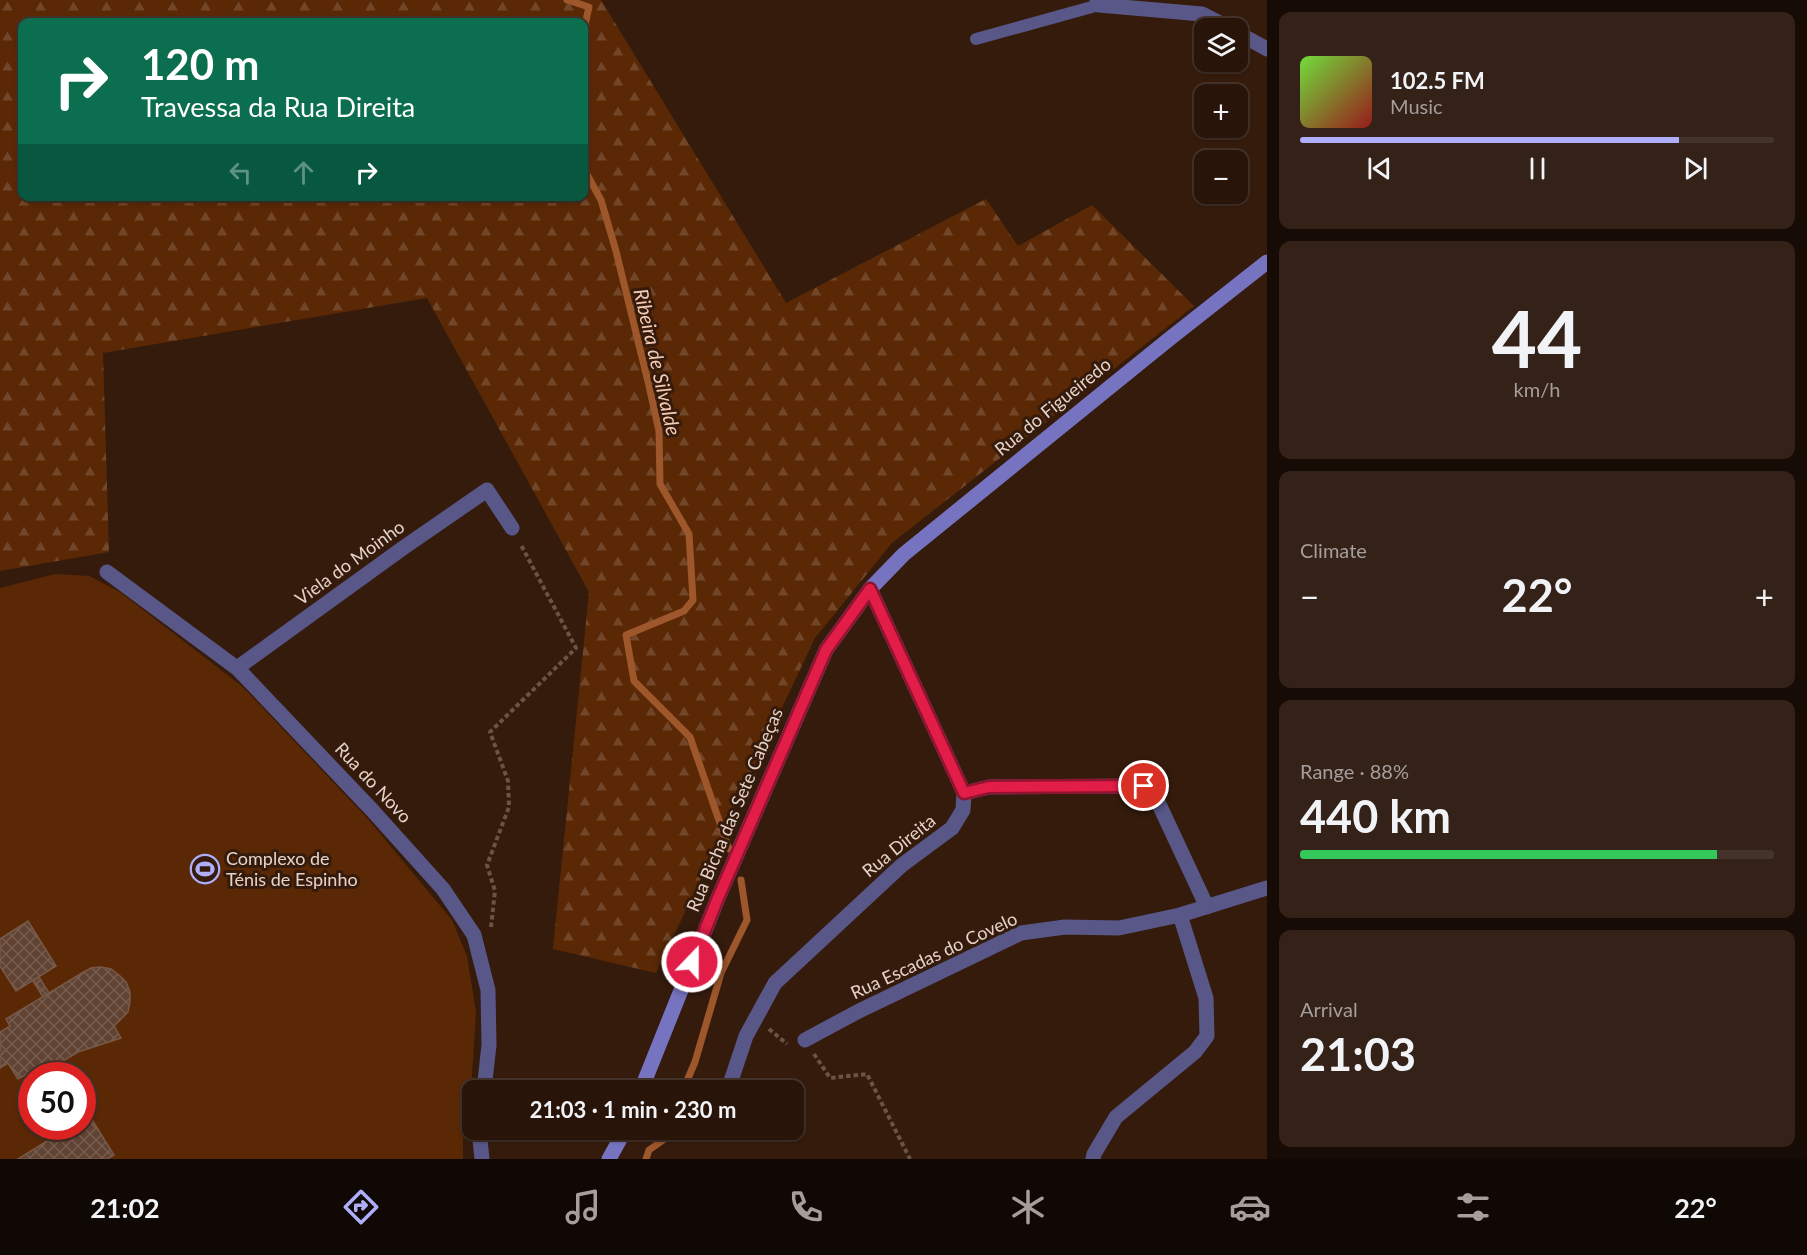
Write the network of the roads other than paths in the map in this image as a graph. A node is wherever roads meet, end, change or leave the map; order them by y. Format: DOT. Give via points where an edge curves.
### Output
graph roads {
  1 [pos="1098,2"];
  2 [pos="1210,18"];
  3 [pos="976,39"];
  4 [pos="1248,39"];
  5 [pos="1267,49"];
  6 [pos="1267,262"];
  7 [pos="512,528"];
  8 [pos="107,573"];
  9 [pos="870,589"];
  10 [pos="237,668"];
  11 [pos="964,793"];
  12 [pos="1267,888"];
  13 [pos="1207,907"];
  14 [pos="1180,915"];
  15 [pos="805,1040"];
  16 [pos="485,1080"];
  17 [pos="645,1080"];
  18 [pos="731,1080"];
  19 [pos="479,1140"];
  20 [pos="619,1140"];
  21 [pos="482,1159"];
  22 [pos="609,1159"];
  23 [pos="1093,1159"];
  1 -- 2 [label="street"];
  1 -- 3 [label="lane"];
  4 -- 5 [label="street"];
  6 -- 9 [label="main road, Rua do Figueiredo" via="904,554"];
  7 -- 10 [label="street, Viela do Moinho" via="487,490"];
  8 -- 10 [label="street, Rua do Novo"];
  9 -- 11 [label="street"];
  9 -- 17 [label="main road, Rua Bicha das Sete Cabeças" via="826,650 718,898"];
  10 -- 16 [label="street, Rua do Novo" via="443,889 474,935 488,990"];
  11 -- 13 [label="street" via="989,787 1144,786 1157,800"];
  11 -- 18 [label="street, Rua Direita" via="963,810 952,828 902,865 775,983 746,1036"];
  12 -- 13 [label="street, Rua Escadas do Covelo"];
  13 -- 14 [label="street, Rua Escadas do Covelo"];
  14 -- 15 [label="street, Rua Escadas do Covelo" via="1119,928 1065,927 1021,933"];
  14 -- 23 [label="street" via="1206,998 1207,1036 1195,1052 1116,1118"];
  19 -- 21 [label="street"];
  20 -- 22 [label="main road"];
}
